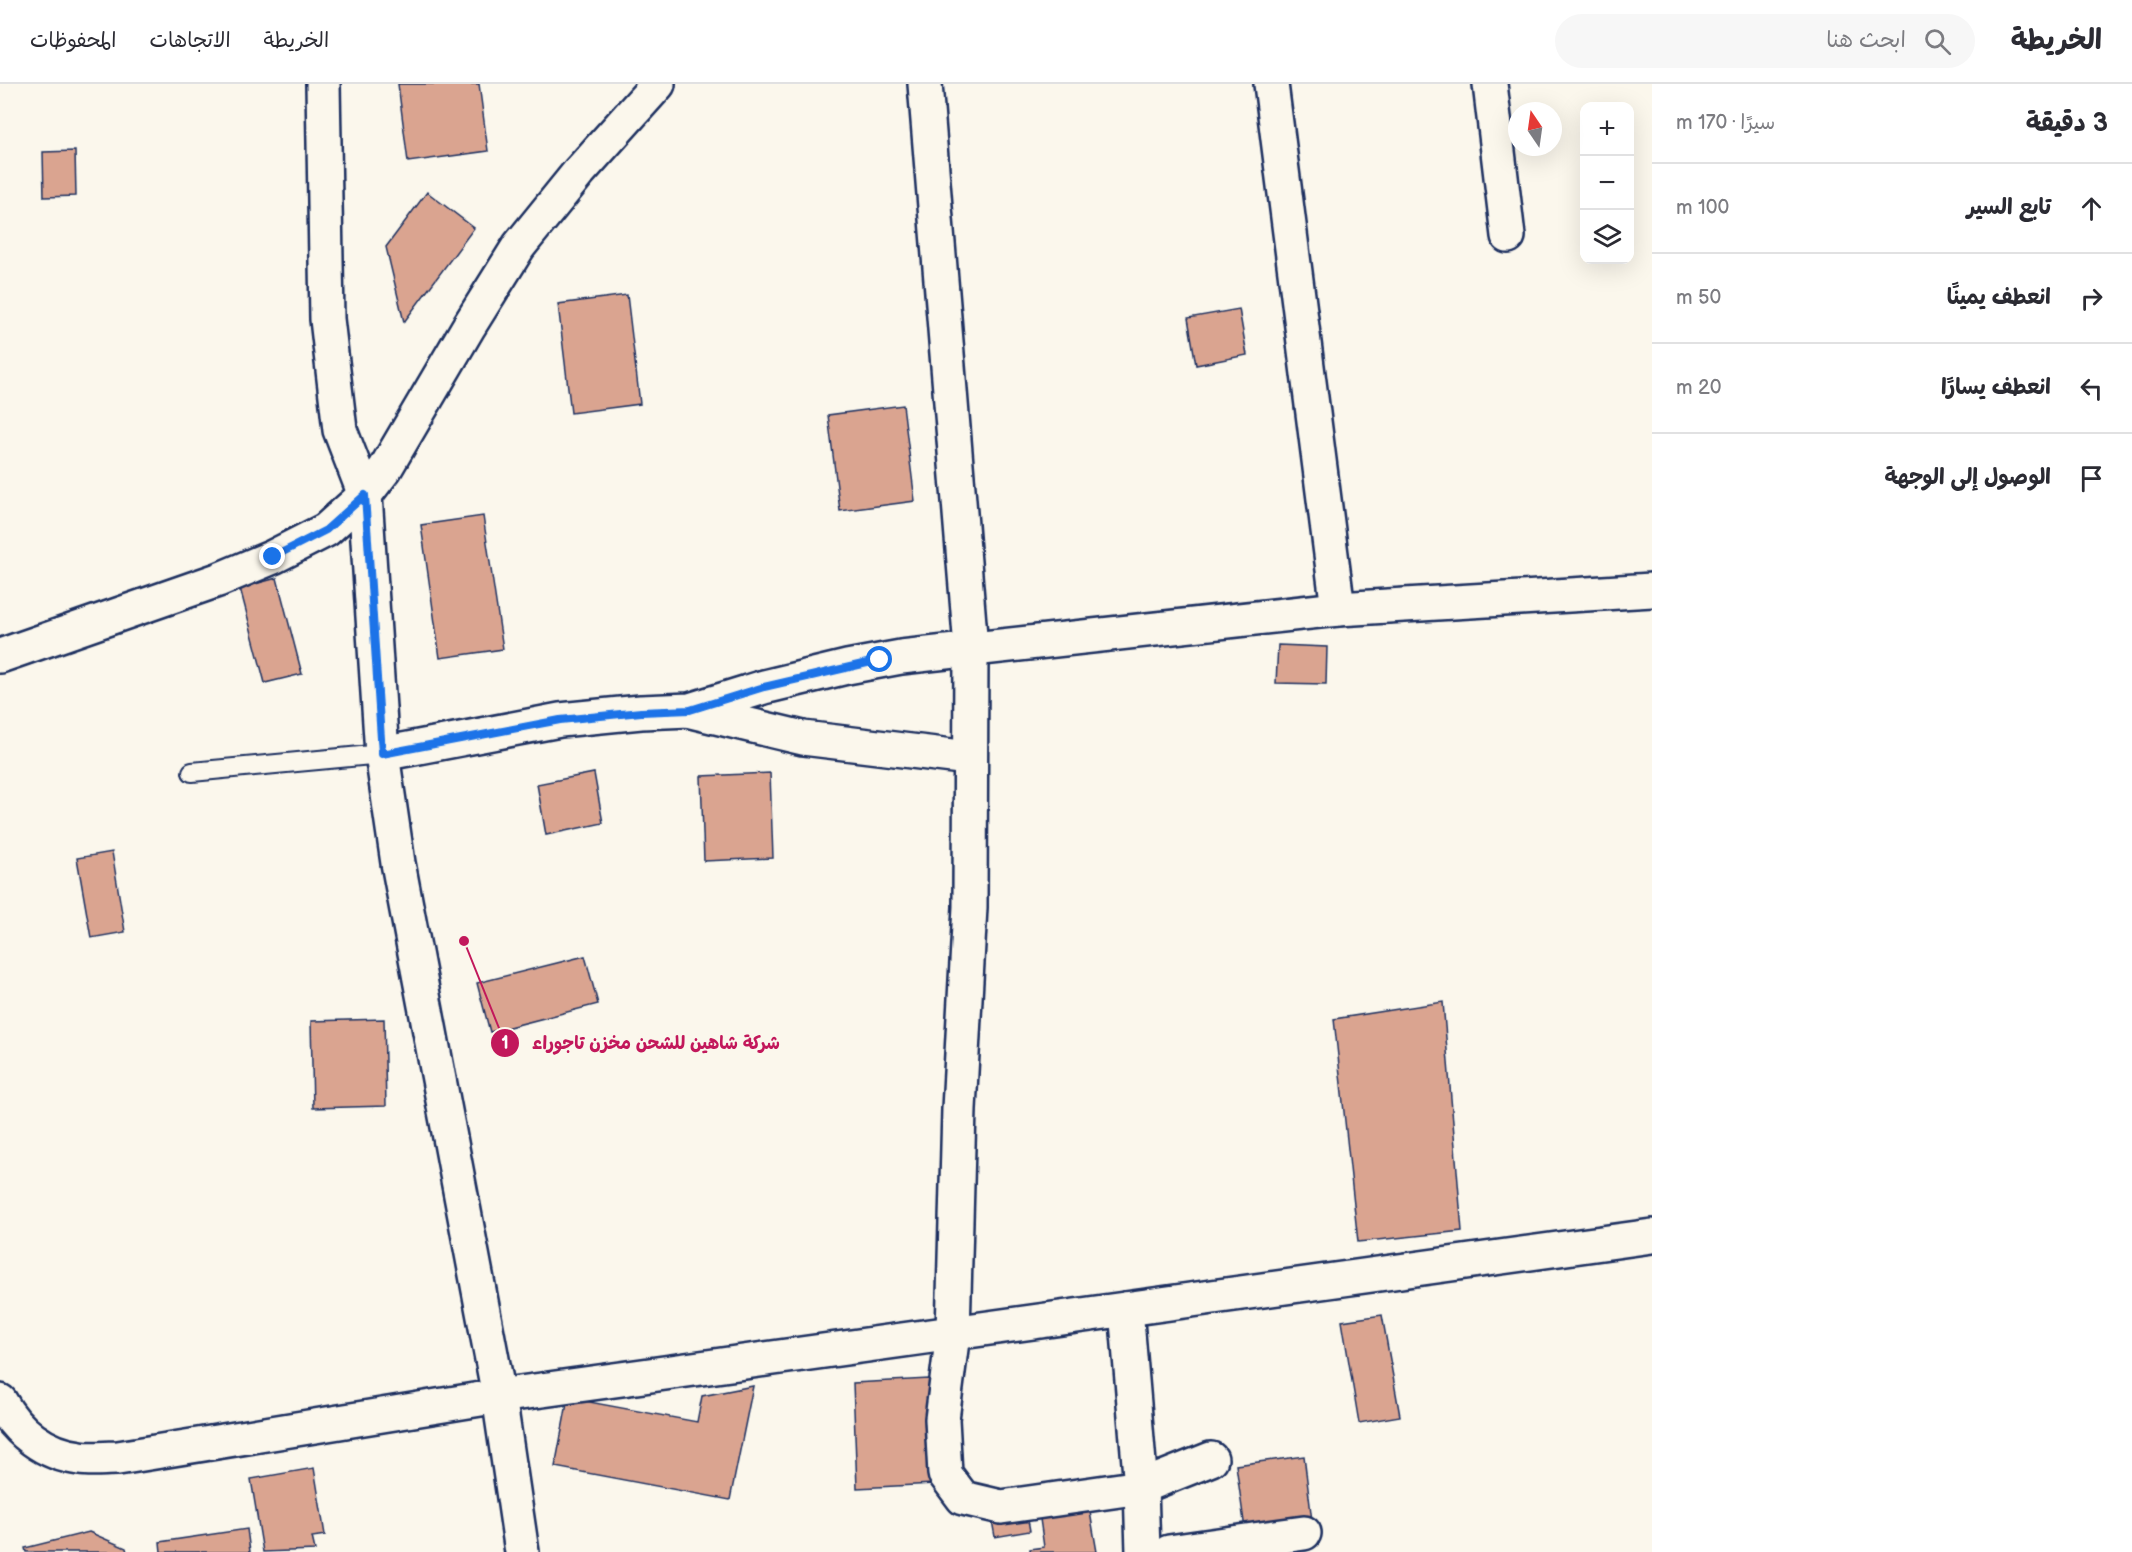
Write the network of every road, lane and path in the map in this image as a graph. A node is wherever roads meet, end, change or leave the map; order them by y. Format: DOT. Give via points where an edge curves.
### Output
graph roads {
  1 [pos="323,84"];
  2 [pos="658,84"];
  3 [pos="925,84"];
  4 [pos="1270,84"];
  5 [pos="1490,84"];
  6 [pos="1508,236"];
  7 [pos="365,495"];
  8 [pos="1652,590"];
  9 [pos="1338,609"];
  10 [pos="971,648"];
  11 [pos="0,656"];
  12 [pos="690,710"];
  13 [pos="382,754"];
  14 [pos="969,758"];
  15 [pos="192,771"];
  16 [pos="1652,1236"];
  17 [pos="1126,1309"];
  18 [pos="953,1333"];
  19 [pos="499,1396"];
  20 [pos="0,1401"];
  21 [pos="1211,1459"];
  22 [pos="1141,1487"];
  23 [pos="1304,1533"];
  24 [pos="522,1552"];
  25 [pos="1143,1552"];
  26 [pos="1168,1552"];
  1 -- 7 [label="street" via="328,329 340,430"];
  2 -- 7 [label="street" via="519,246 385,469"];
  3 -- 10 [label="street"];
  4 -- 9 [label="street"];
  5 -- 6 [label="street"];
  7 -- 11 [label="street" via="326,530 273,557"];
  7 -- 13 [label="street"];
  8 -- 9 [label="street"];
  9 -- 10 [label="street"];
  10 -- 12 [label="street" via="848,667"];
  10 -- 14 [label="street"];
  12 -- 13 [label="street" via="560,720"];
  12 -- 14 [label="street" via="802,738"];
  13 -- 15 [label="lane"];
  13 -- 19 [label="street" via="398,863"];
  14 -- 18 [label="street" via="970,907"];
  16 -- 17 [label="street"];
  17 -- 18 [label="street"];
  17 -- 22 [label="street"];
  18 -- 19 [label="street"];
  18 -- 22 [label="street" via="942,1419 945,1474 963,1497 1001,1507"];
  19 -- 20 [label="street" via="108,1458 80,1458 50,1450 27,1437"];
  19 -- 24 [label="street"];
  21 -- 22 [label="street"];
  22 -- 25 [label="street"];
  23 -- 26 [label="street"];
}
